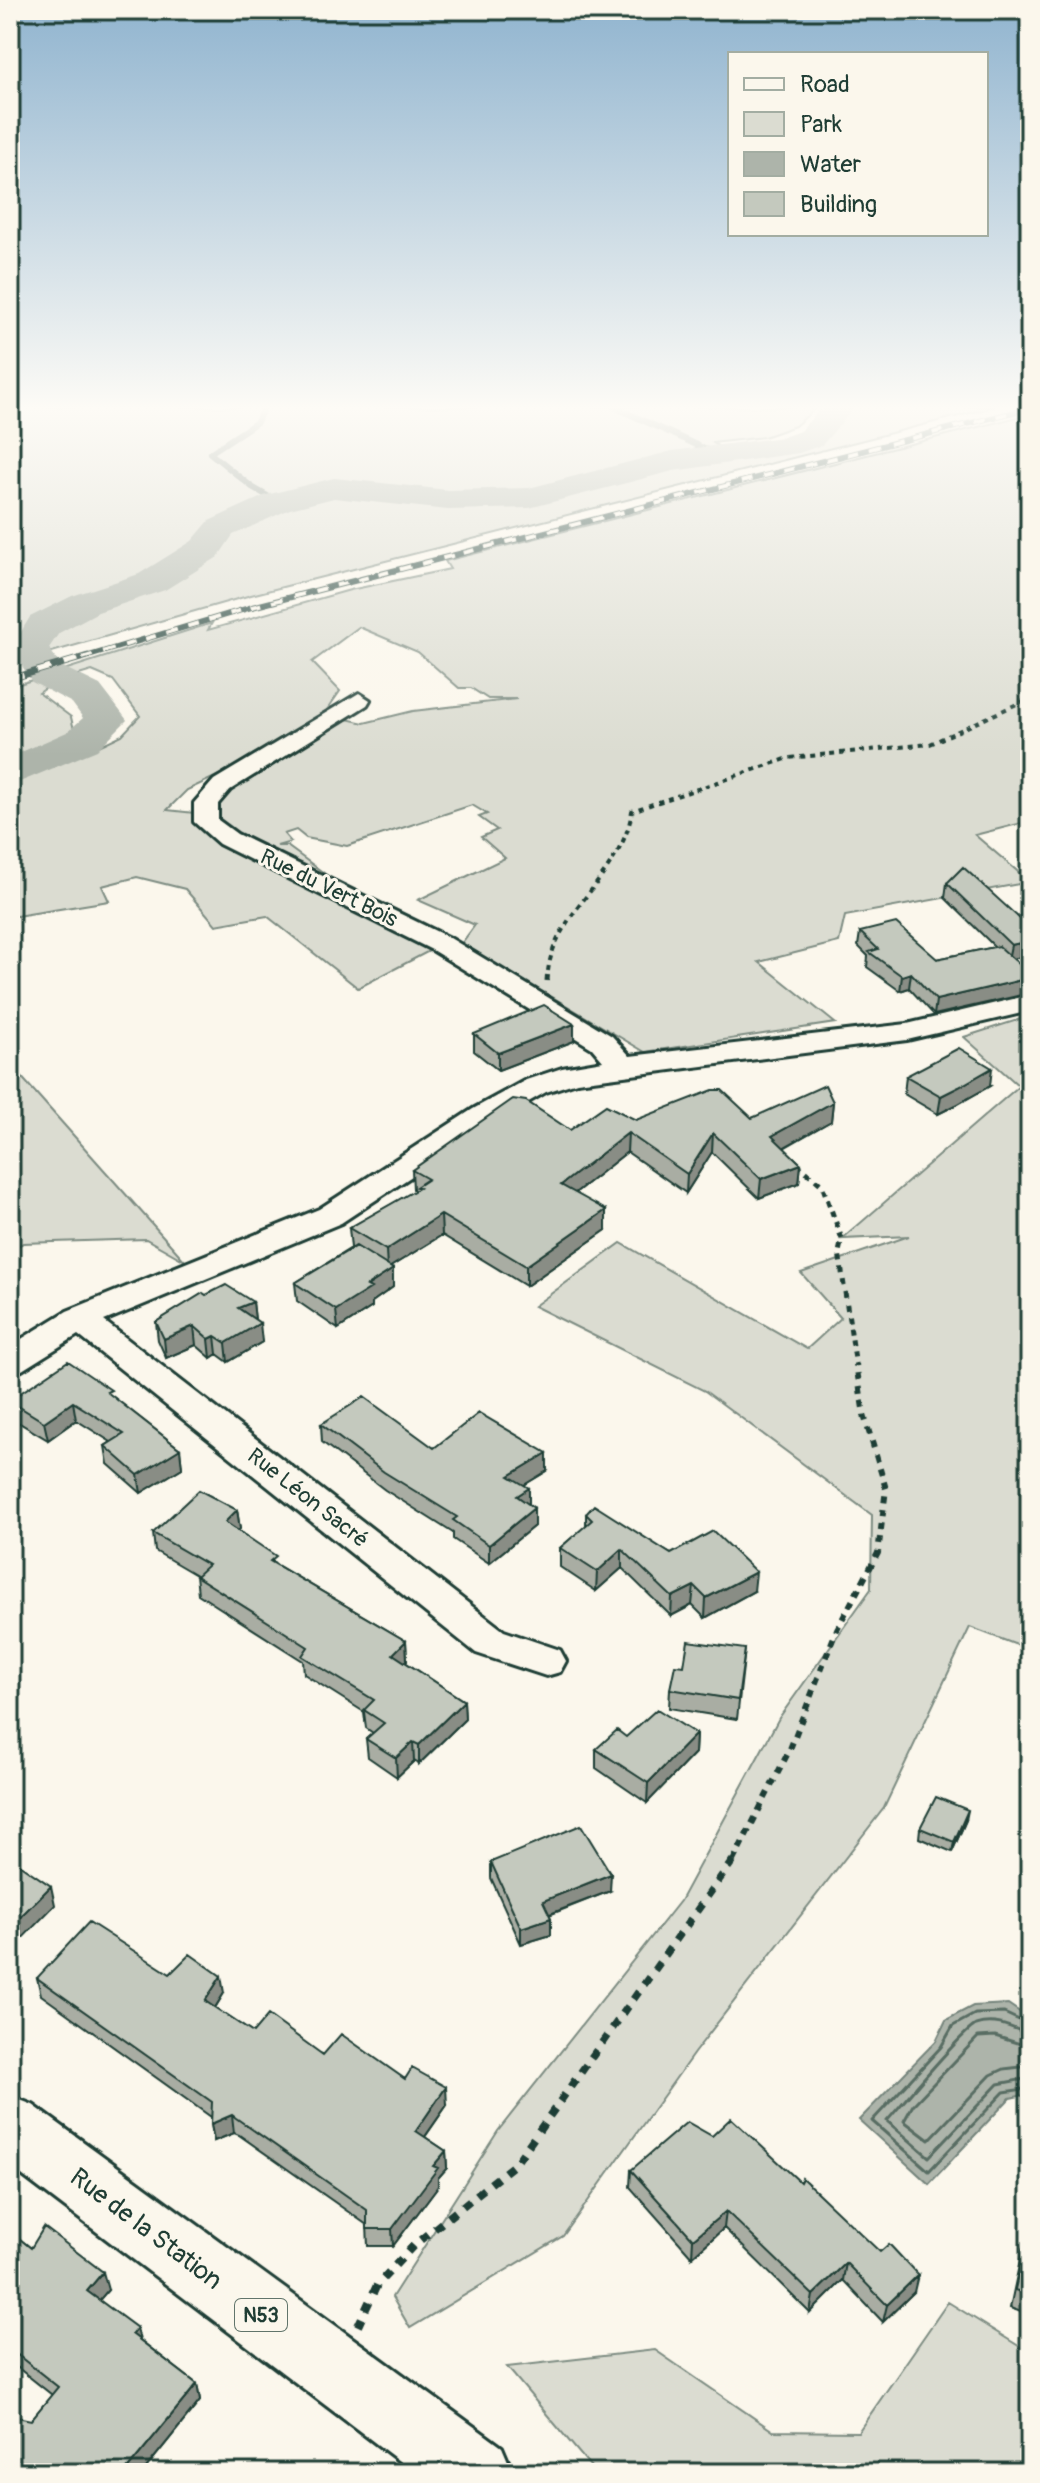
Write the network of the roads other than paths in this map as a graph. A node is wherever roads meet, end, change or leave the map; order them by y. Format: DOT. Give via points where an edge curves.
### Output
graph roads {
  1 [pos="359,700"];
  2 [pos="1030,1003"];
  3 [pos="623,1066"];
  4 [pos="79,1319"];
  5 [pos="10,1362"];
  6 [pos="546,1661"];
  7 [pos="10,2127"];
  8 [pos="476,2473"];
  1 -- 3 [label="street, Rue du Vert Bois" via="222,785 206,803 206,822 228,839 441,944 602,1042"];
  2 -- 3 [label="street" via="907,1032"];
  3 -- 4 [label="street" via="536,1086 330,1216"];
  4 -- 5 [label="street"];
  4 -- 6 [label="street, Rue Léon Sacré" via="490,1642"];
  7 -- 8 [label="main road, Rue de la Station / N53"];
}
